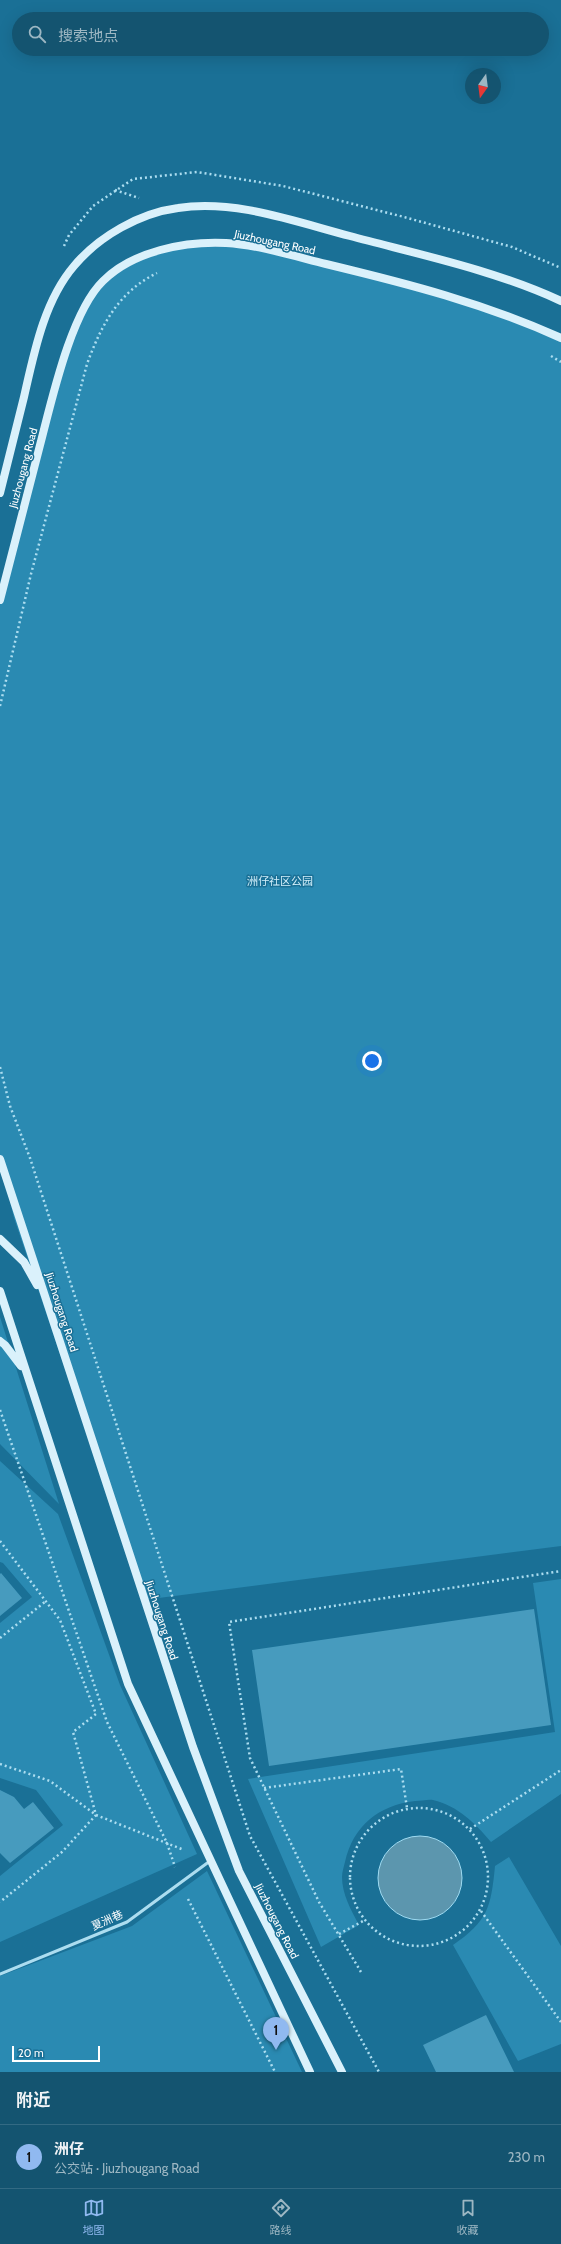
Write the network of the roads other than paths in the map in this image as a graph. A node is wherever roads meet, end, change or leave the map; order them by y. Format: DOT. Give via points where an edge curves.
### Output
graph roads {
  1 [pos="561,301"];
  2 [pos="561,338"];
  3 [pos="0,493"];
  4 [pos="0,600"];
  5 [pos="0,1159"];
  6 [pos="0,1239"];
  7 [pos="0,1291"];
  8 [pos="47,1303"];
  9 [pos="0,1341"];
  10 [pos="28,1377"];
  11 [pos="210,1861"];
  12 [pos="0,1974"];
  13 [pos="310,2072"];
  14 [pos="342,2072"];
  1 -- 3 [label="street, Jiuzhougang Road" via="533,288 478,270 261,214 220,207 179,207 149,215 122,228 95,246 74,266 59,288 43,326 32,363"];
  2 -- 4 [label="street, Jiuzhougang Road" via="519,319 425,288 261,248 226,243 191,244 155,251 127,264 103,281 86,305 74,332 58,379"];
  5 -- 8 [label="street, Jiuzhougang Road"];
  6 -- 8 [label="street" via="24,1262"];
  7 -- 10 [label="street"];
  8 -- 14 [label="street, Jiuzhougang Road" via="193,1747 239,1872"];
  9 -- 10 [label="street" via="17,1359"];
  10 -- 11 [label="street" via="128,1684"];
  11 -- 12 [label="lane, 夏洲巷" via="127,1922"];
  11 -- 13 [label="street"];
}
